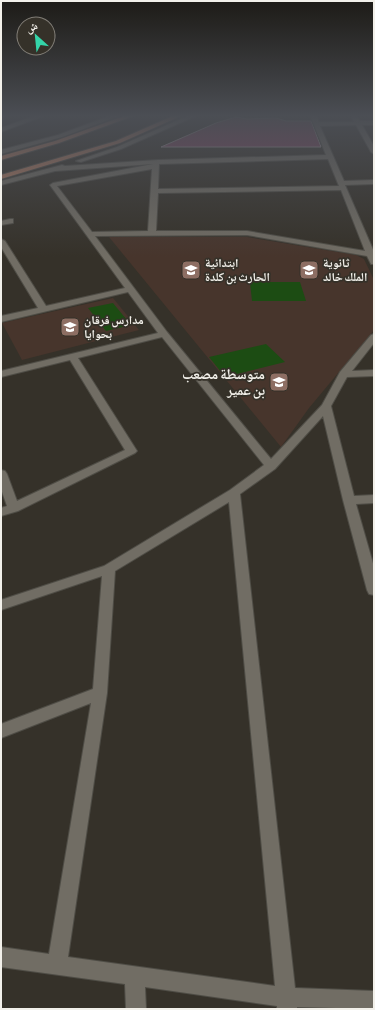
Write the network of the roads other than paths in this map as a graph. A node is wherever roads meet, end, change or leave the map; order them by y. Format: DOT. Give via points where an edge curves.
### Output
graph roads {
  1 [pos="51,162"];
  2 [pos="76,162"];
  3 [pos="151,162"];
  4 [pos="179,162"];
  5 [pos="332,162"];
  6 [pos="154,163"];
  7 [pos="55,169"];
  8 [pos="1,177"];
  9 [pos="374,182"];
  10 [pos="1,183"];
  11 [pos="342,186"];
  12 [pos="154,191"];
  13 [pos="10,221"];
  14 [pos="1,223"];
  15 [pos="152,233"];
  16 [pos="90,234"];
  17 [pos="1,241"];
  18 [pos="371,254"];
  19 [pos="374,262"];
  20 [pos="130,289"];
  21 [pos="44,309"];
  22 [pos="1,318"];
  23 [pos="164,334"];
  24 [pos="374,337"];
  25 [pos="73,357"];
  26 [pos="374,373"];
  27 [pos="1,374"];
  28 [pos="344,374"];
  29 [pos="326,406"];
  30 [pos="271,466"];
  31 [pos="1,474"];
  32 [pos="234,493"];
  33 [pos="374,499"];
  34 [pos="349,500"];
  35 [pos="14,508"];
  36 [pos="1,512"];
  37 [pos="109,569"];
  38 [pos="374,590"];
  39 [pos="1,605"];
  40 [pos="100,693"];
  41 [pos="1,731"];
  42 [pos="1,957"];
  43 [pos="57,965"];
  44 [pos="135,976"];
  45 [pos="374,1001"];
  46 [pos="286,1003"];
  47 [pos="136,1009"];
  1 -- 8 [label="main road"];
  2 -- 7 [label="street"];
  3 -- 6 [label="street"];
  4 -- 6 [label="street"];
  5 -- 11 [label="street"];
  6 -- 7 [label="street"];
  6 -- 12 [label="street"];
  6 -- 16 [label="street" via="53,185"];
  7 -- 10 [label="street"];
  9 -- 11 [label="street"];
  11 -- 12 [label="street"];
  11 -- 18 [label="street"];
  12 -- 15 [label="street"];
  13 -- 14 [label="street"];
  15 -- 16 [label="street"];
  15 -- 18 [label="street" via="247,233"];
  16 -- 20 [label="street"];
  17 -- 21 [label="street"];
  18 -- 19 [label="street"];
  20 -- 21 [label="street"];
  20 -- 23 [label="street"];
  21 -- 22 [label="street"];
  23 -- 25 [label="street"];
  23 -- 30 [label="street"];
  24 -- 28 [label="street"];
  25 -- 27 [label="street"];
  25 -- 35 [label="street" via="131,451"];
  26 -- 28 [label="street"];
  28 -- 29 [label="street"];
  29 -- 30 [label="street"];
  29 -- 34 [label="street"];
  30 -- 32 [label="street"];
  31 -- 35 [label="street"];
  32 -- 37 [label="street"];
  32 -- 46 [label="street"];
  33 -- 34 [label="street"];
  34 -- 38 [label="street"];
  35 -- 36 [label="street"];
  37 -- 39 [label="street"];
  37 -- 40 [label="street"];
  40 -- 41 [label="street"];
  40 -- 43 [label="street"];
  42 -- 43 [label="street"];
  43 -- 44 [label="street"];
  44 -- 46 [label="street"];
  44 -- 47 [label="street"];
  45 -- 46 [label="street"];
}
